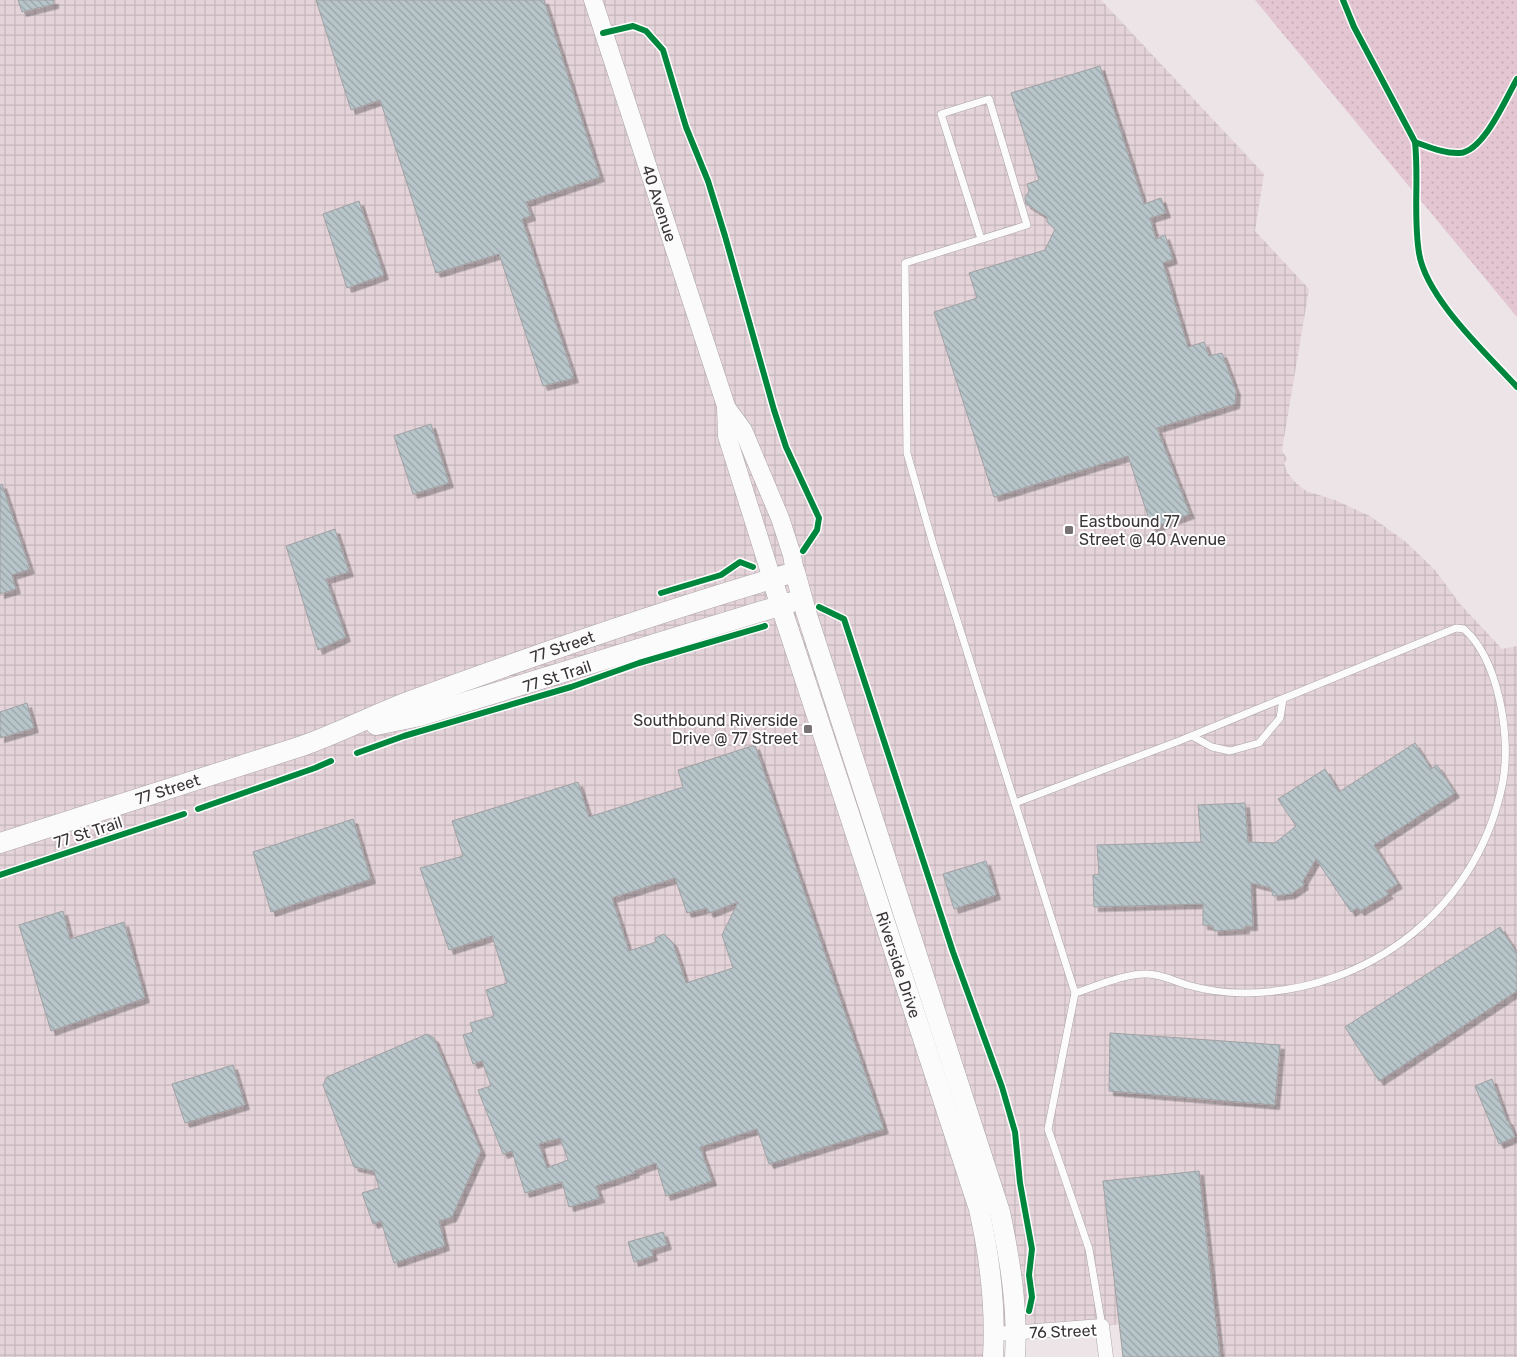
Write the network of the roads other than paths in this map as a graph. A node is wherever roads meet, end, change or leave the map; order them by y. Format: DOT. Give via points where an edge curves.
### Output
graph roads {
  1 [pos="593,0"];
  2 [pos="982,239"];
  3 [pos="726,406"];
  4 [pos="795,572"];
  5 [pos="772,579"];
  6 [pos="802,599"];
  7 [pos="780,606"];
  8 [pos="1283,699"];
  9 [pos="335,734"];
  10 [pos="1192,736"];
  11 [pos="1015,802"];
  12 [pos="0,843"];
  13 [pos="1075,994"];
  14 [pos="1102,1326"];
  15 [pos="1016,1333"];
  16 [pos="995,1334"];
  17 [pos="993,1357"];
  18 [pos="1014,1357"];
  19 [pos="1106,1357"];
  1 -- 3 [label="street, 40 Avenue"];
  2 -- 2 [label="lane" via="941,114 989,99 1027,225"];
  2 -- 11 [label="lane" via="905,262 907,453"];
  3 -- 4 [label="street, 40 Avenue" via="743,430 780,518"];
  3 -- 5 [label="street, 40 Avenue" via="727,436"];
  4 -- 5 [label="main road, 77 Street"];
  4 -- 6 [label="main road, 40 Avenue"];
  5 -- 7 [label="main road, Riverside Drive"];
  5 -- 9 [label="main road, 77 Street" via="418,698"];
  6 -- 7 [label="main road, 77 Street"];
  6 -- 15 [label="main road, Riverside Drive" via="1000,1212 1015,1296"];
  7 -- 9 [label="main road, 77 Street" via="420,716"];
  7 -- 16 [label="main road, Riverside Drive" via="979,1209 991,1273"];
  8 -- 10 [label="lane"];
  8 -- 10 [label="lane" via="1280,718 1259,744 1230,751 1212,747"];
  8 -- 13 [label="lane" via="1456,628 1464,629 1472,636 1491,672 1500,704 1505,731 1505,762 1499,802 1491,827 1479,852 1445,903 1422,927 1391,950 1360,967 1298,987 1224,992 1146,974 1132,975"];
  9 -- 12 [label="main road, 77 Street"];
  10 -- 11 [label="lane"];
  11 -- 13 [label="lane"];
  13 -- 14 [label="lane" via="1048,1129 1089,1249"];
  14 -- 15 [label="street, 76 Street"];
  14 -- 19 [label="street, 76 Street"];
  15 -- 16 [label="street, 76 Street"];
  15 -- 18 [label="main road, Riverside Drive"];
  16 -- 17 [label="main road, Riverside Drive"];
}
